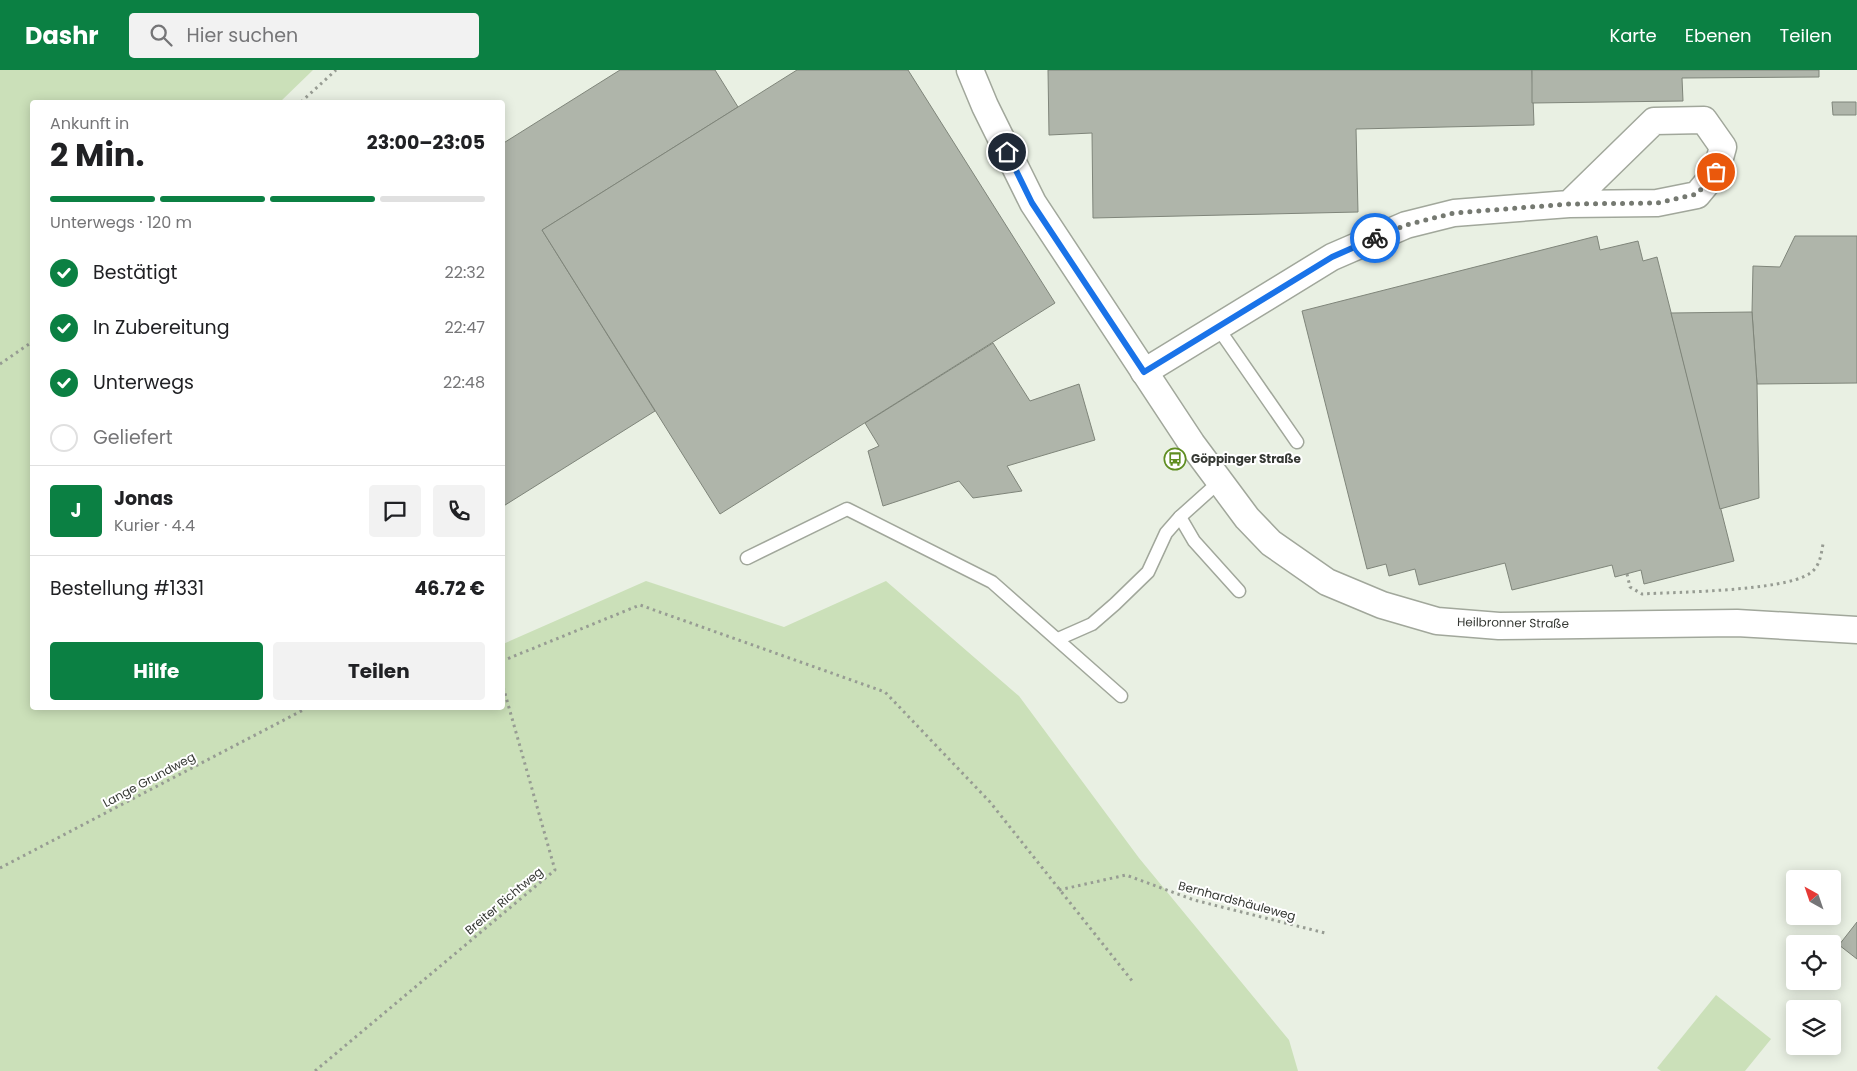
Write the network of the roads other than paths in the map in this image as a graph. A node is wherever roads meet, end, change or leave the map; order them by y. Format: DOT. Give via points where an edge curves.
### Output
graph roads {
  1 [pos="970,70"];
  2 [pos="1569,204"];
  3 [pos="1218,328"];
  4 [pos="1144,372"];
  5 [pos="1297,442"];
  6 [pos="1219,482"];
  7 [pos="1180,517"];
  8 [pos="747,558"];
  9 [pos="1239,591"];
  10 [pos="1857,630"];
  11 [pos="1058,638"];
  12 [pos="1121,696"];
  1 -- 4 [label="street, Heilbronner Straße" via="1032,203"];
  2 -- 2 [label="street" via="1657,203 1697,194 1716,172 1722,148 1704,120 1654,121"];
  2 -- 3 [label="street" via="1454,213 1406,225 1332,257"];
  3 -- 4 [label="street"];
  3 -- 5 [label="lane"];
  4 -- 6 [label="street, Heilbronner Straße"];
  6 -- 7 [label="lane"];
  6 -- 10 [label="street, Heilbronner Straße" via="1271,543 1327,582 1382,605 1437,621 1499,626 1737,623"];
  7 -- 9 [label="lane" via="1194,541"];
  7 -- 11 [label="lane" via="1166,533 1148,572 1092,624"];
  8 -- 11 [label="lane" via="847,509 992,582"];
  11 -- 12 [label="lane"];
}
